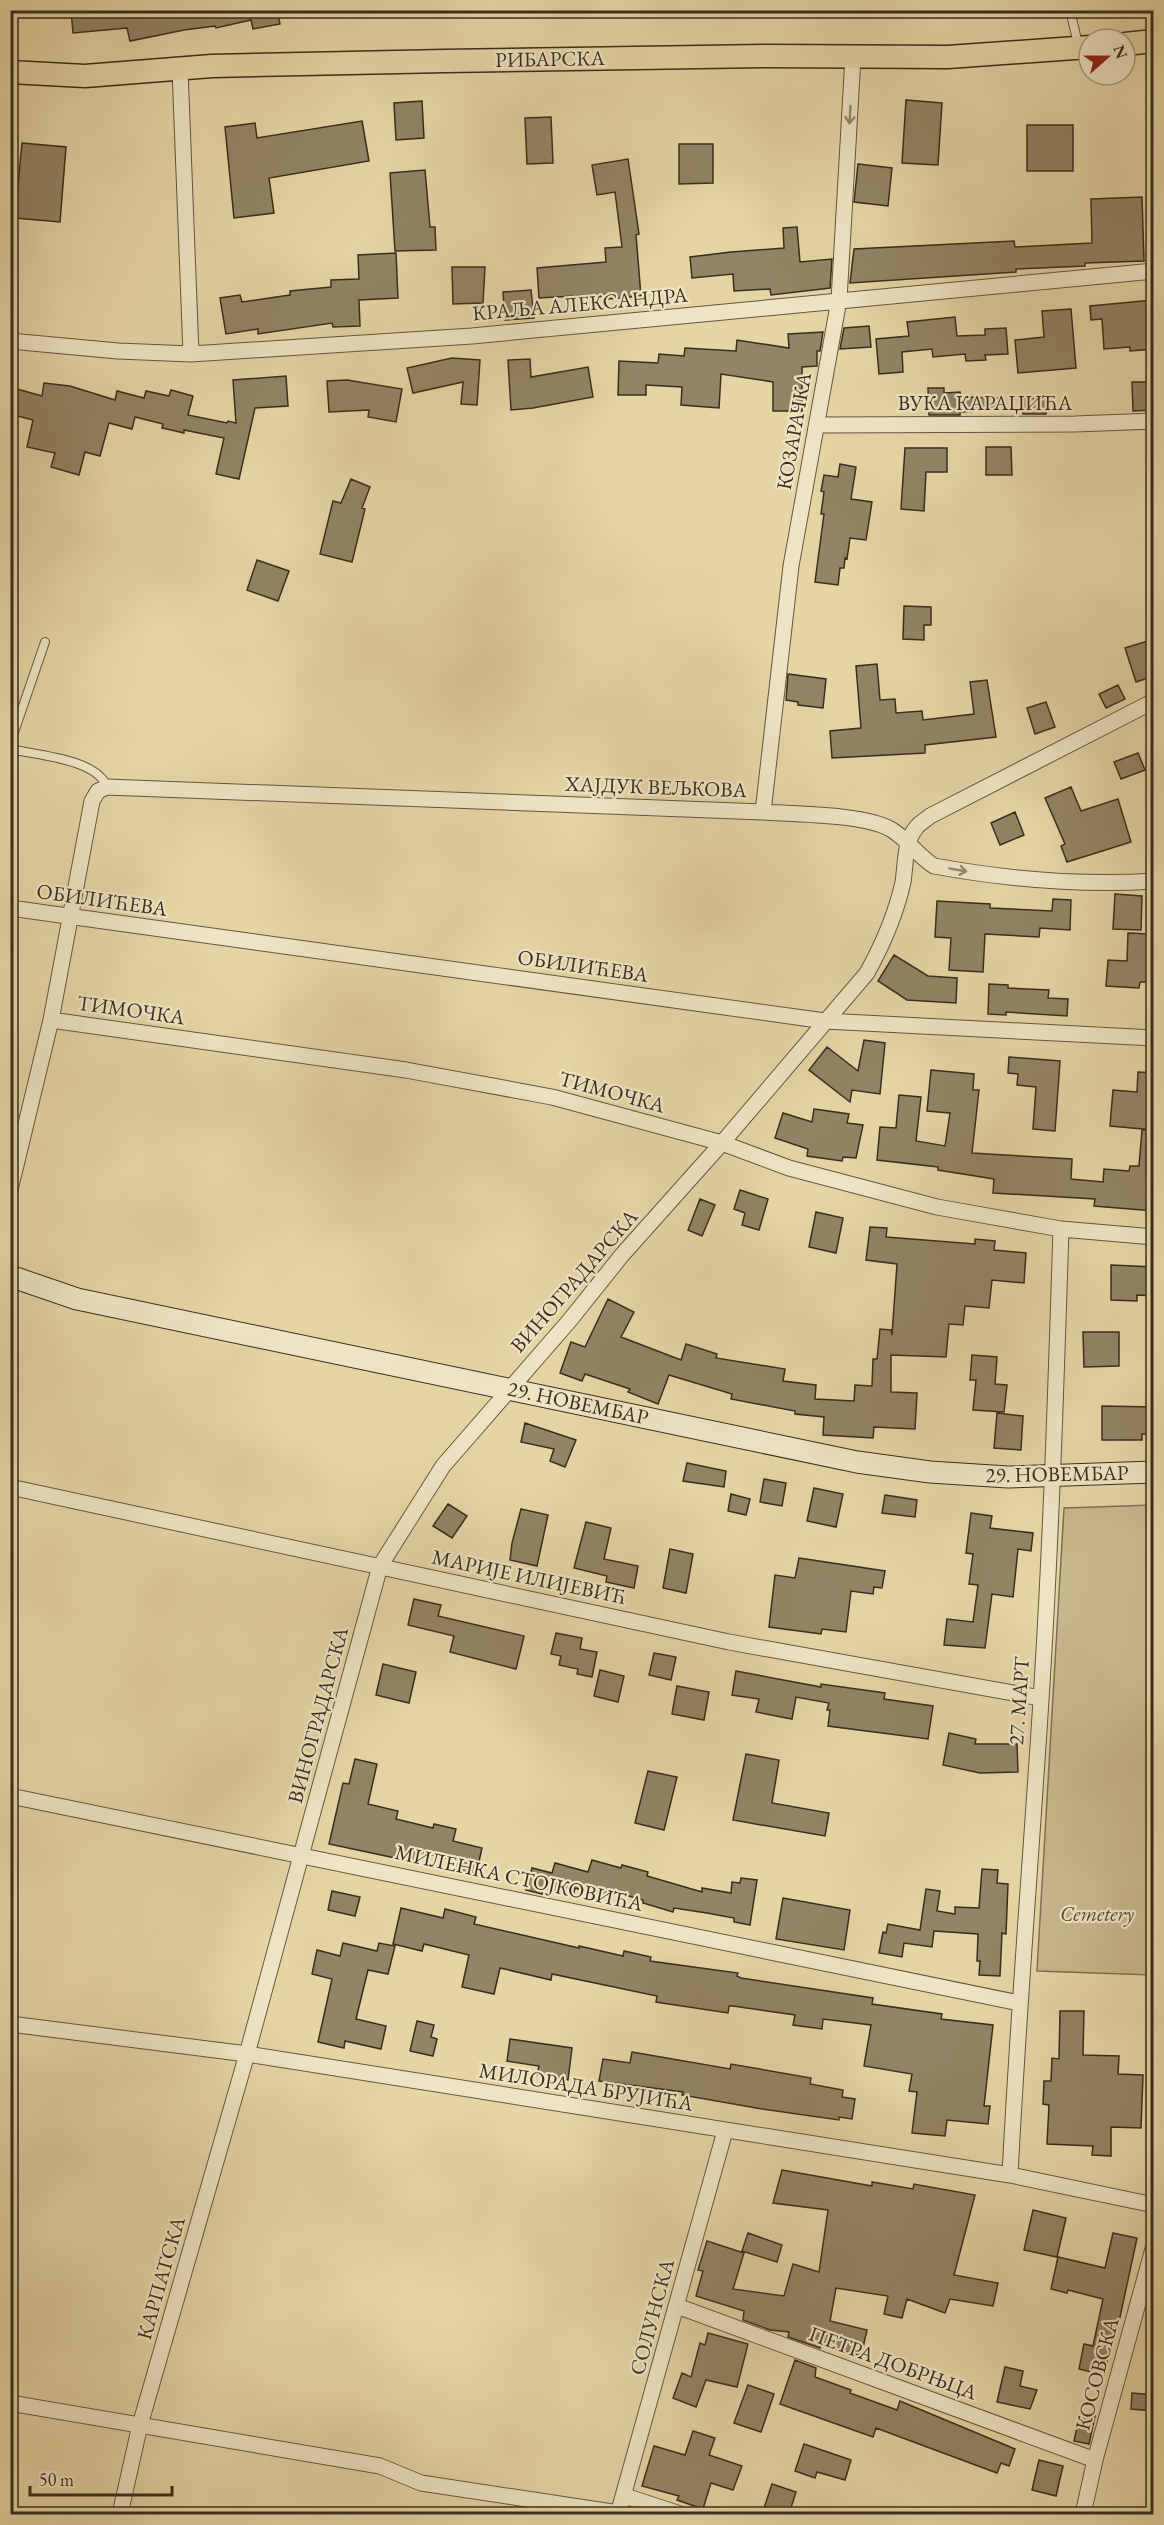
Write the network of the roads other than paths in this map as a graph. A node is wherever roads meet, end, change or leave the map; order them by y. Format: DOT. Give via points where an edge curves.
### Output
graph roads {
  1 [pos="1070,10"];
  2 [pos="1077,29"];
  3 [pos="1154,41"];
  4 [pos="1137,43"];
  5 [pos="1077,49"];
  6 [pos="853,57"];
  7 [pos="180,69"];
  8 [pos="10,72"];
  9 [pos="1154,271"];
  10 [pos="838,300"];
  11 [pos="10,341"];
  12 [pos="191,354"];
  13 [pos="1154,421"];
  14 [pos="817,425"];
  15 [pos="45,642"];
  16 [pos="1154,701"];
  17 [pos="10,744"];
  18 [pos="10,749"];
  19 [pos="107,787"];
  20 [pos="763,812"];
  21 [pos="908,844"];
  22 [pos="1154,882"];
  23 [pos="10,908"];
  24 [pos="72,918"];
  25 [pos="51,1020"];
  26 [pos="825,1021"];
  27 [pos="1154,1038"];
  28 [pos="722,1143"];
  29 [pos="10,1190"];
  30 [pos="1061,1229"];
  31 [pos="1154,1237"];
  32 [pos="10,1276"];
  33 [pos="509,1389"];
  34 [pos="1154,1472"];
  35 [pos="1053,1475"];
  36 [pos="10,1487"];
  37 [pos="380,1566"];
  38 [pos="1041,1698"];
  39 [pos="10,1796"];
  40 [pos="302,1854"];
  41 [pos="1019,2003"];
  42 [pos="10,2024"];
  43 [pos="248,2054"];
  44 [pos="725,2131"];
  45 [pos="1010,2175"];
  46 [pos="1154,2205"];
  47 [pos="1154,2245"];
  48 [pos="677,2306"];
  49 [pos="10,2403"];
  50 [pos="140,2425"];
  51 [pos="1095,2460"];
  52 [pos="625,2496"];
  53 [pos="120,2514"];
  54 [pos="619,2514"];
  55 [pos="680,2514"];
  56 [pos="1083,2514"];
  1 -- 2 [label="lane"];
  3 -- 4 [label="main road"];
  5 -- 6 [label="main road, РИБАРСКА" via="969,57"];
  6 -- 7 [label="main road, РИБАРСКА" via="445,61"];
  6 -- 10 [label="street, КОЗАРАЧКА, one-way"];
  7 -- 8 [label="main road, РИБАРСКА" via="85,76"];
  7 -- 12 [label="street"];
  9 -- 10 [label="street, КРАЉА АЛЕКСАНДРА"];
  10 -- 12 [label="street, КРАЉА АЛЕКСАНДРА" via="472,336"];
  10 -- 14 [label="street, КОЗАРАЧКА"];
  11 -- 12 [label="street, КРАЉА АЛЕКСАНДРА"];
  13 -- 14 [label="street, ВУКА КАРАЏИЋА"];
  14 -- 20 [label="street, КОЗАРАЧКА" via="791,566"];
  15 -- 17 [label="lane"];
  16 -- 21 [label="street" via="930,816 915,828"];
  18 -- 19 [label="lane" via="83,765 104,780"];
  19 -- 20 [label="street, ХАЈДУК ВЕЉКОВА"];
  19 -- 24 [label="street" via="98,791 92,801"];
  20 -- 21 [label="street, ХАЈДУК ВЕЉКОВА" via="872,823 891,829"];
  21 -- 22 [label="street, ХАЈДУК ВЕЉКОВА, one-way" via="934,866 972,872 1034,879"];
  21 -- 26 [label="street, ВИНОГРАДАРСКА" via="903,882 882,946 867,973"];
  23 -- 24 [label="street, ОБИЛИЋЕВА"];
  24 -- 25 [label="street"];
  24 -- 26 [label="street, ОБИЛИЋЕВА"];
  25 -- 28 [label="street, ТИМОЧКА" via="406,1070 552,1097"];
  25 -- 29 [label="street"];
  26 -- 27 [label="street, ОБИЛИЋЕВА"];
  26 -- 28 [label="street, ВИНОГРАДАРСКА"];
  28 -- 30 [label="street, ТИМОЧКА" via="789,1168 937,1207"];
  28 -- 33 [label="street, ВИНОГРАДАРСКА"];
  30 -- 31 [label="street, ТИМОЧКА"];
  30 -- 35 [label="street, 27. МАРТ"];
  32 -- 33 [label="main road, 29. НОВЕМБАР" via="77,1299"];
  33 -- 35 [label="main road, 29. НОВЕМБАР" via="856,1462 954,1474"];
  33 -- 37 [label="street, ВИНОГРАДАРСКА" via="443,1466"];
  34 -- 35 [label="main road, 29. НОВЕМБАР"];
  35 -- 38 [label="street, 27. МАРТ"];
  36 -- 37 [label="street, МАРИЈЕ ИЛИЈЕВИЋ"];
  37 -- 38 [label="street, МАРИЈЕ ИЛИЈЕВИЋ" via="729,1642"];
  37 -- 40 [label="street, ВИНОГРАДАРСКА"];
  38 -- 41 [label="street, 27. МАРТ"];
  39 -- 40 [label="street, МИЛЕНКА СТОЈКОВИЋА"];
  40 -- 41 [label="street, МИЛЕНКА СТОЈКОВИЋА"];
  40 -- 43 [label="street, ВИНОГРАДАРСКА"];
  41 -- 45 [label="street, 27. МАРТ"];
  42 -- 43 [label="street, МИЛОРАДА БРУЈИЋА"];
  43 -- 44 [label="street, МИЛОРАДА БРУЈИЋА"];
  43 -- 50 [label="street, КАРПАТСКА"];
  44 -- 45 [label="street, МИЛОРАДА БРУЈИЋА"];
  44 -- 48 [label="street, СОЛУНСКА"];
  45 -- 46 [label="street, МИЛОРАДА БРУЈИЋА"];
  47 -- 51 [label="street, КОСОВСКА"];
  48 -- 51 [label="street, ПЕТРА ДОБРЊЦА"];
  48 -- 52 [label="street, СОЛУНСКА"];
  49 -- 50 [label="street"];
  50 -- 53 [label="street, КАРПАТСКА"];
  50 -- 54 [label="street" via="380,2466 421,2483"];
  51 -- 56 [label="street, КОСОВСКА"];
  52 -- 54 [label="street, СОЛУНСКА"];
  52 -- 55 [label="street"];
}
